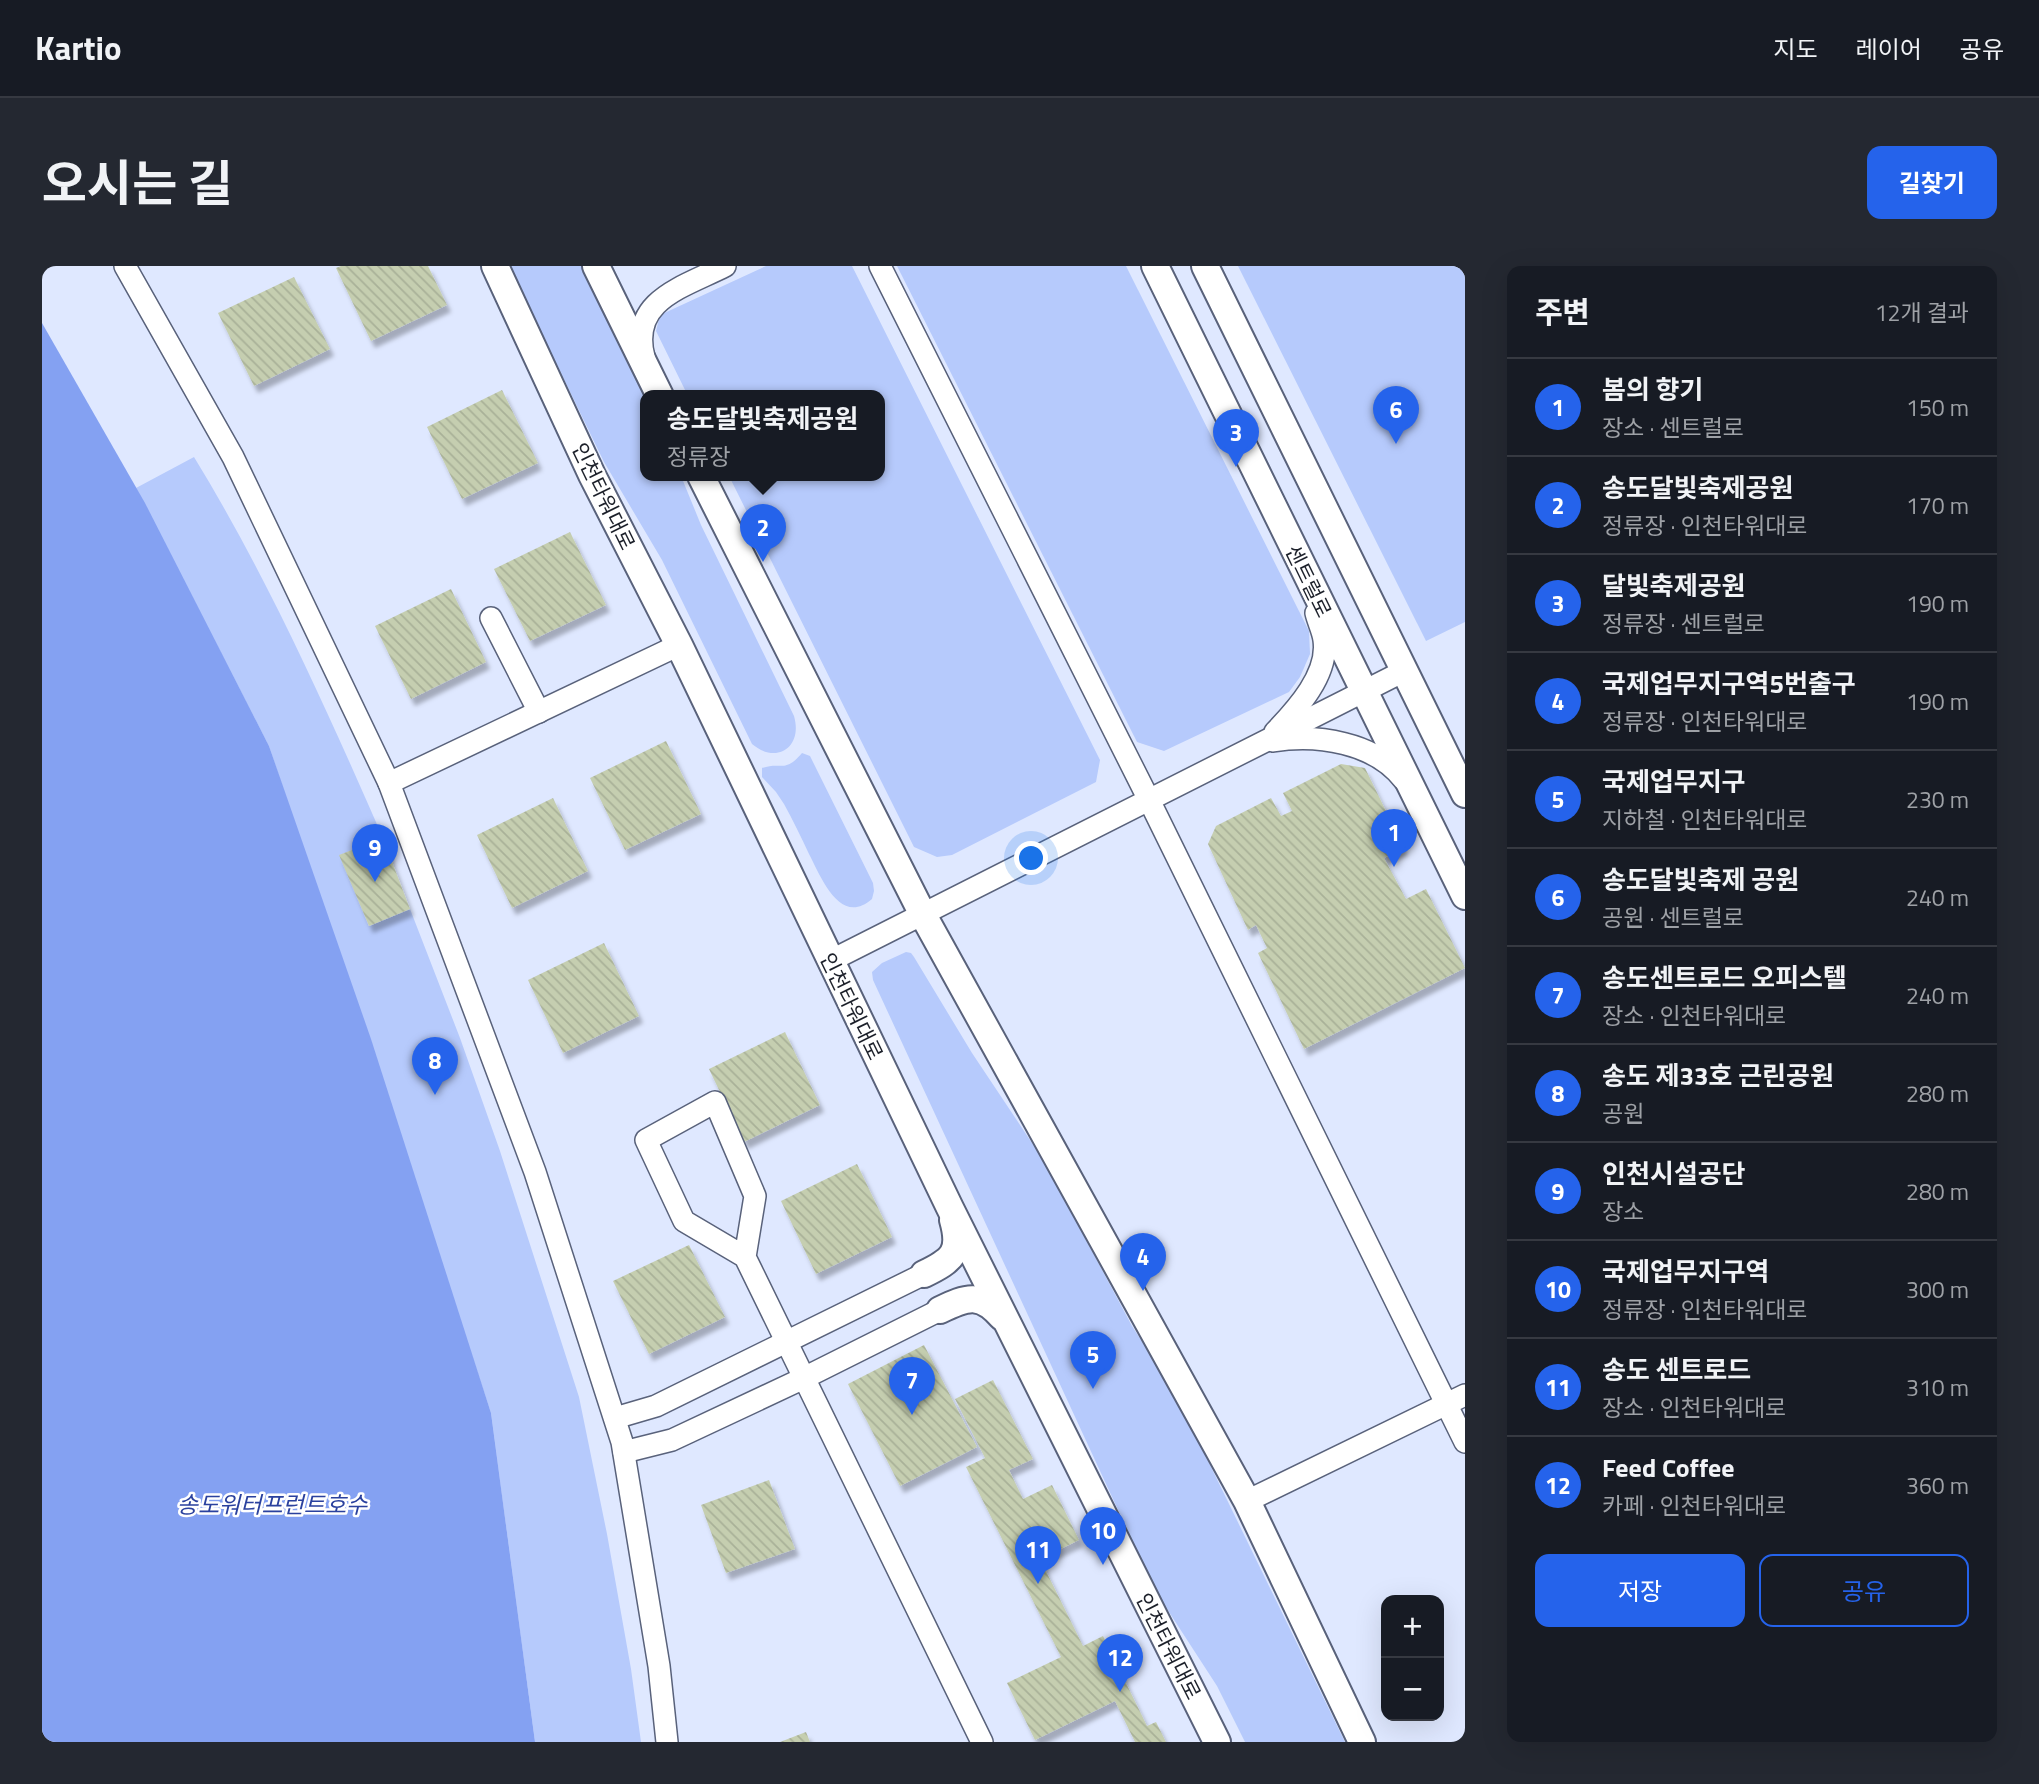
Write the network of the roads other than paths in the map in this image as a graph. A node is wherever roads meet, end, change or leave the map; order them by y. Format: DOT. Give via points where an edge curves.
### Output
graph roads {
  1 [pos="125,266"];
  2 [pos="495,266"];
  3 [pos="596,266"];
  4 [pos="725,266"];
  5 [pos="880,266"];
  6 [pos="1156,266"];
  7 [pos="1205,266"];
  8 [pos="654,384"];
  9 [pos="704,481"];
  10 [pos="1302,567"];
  11 [pos="491,618"];
  12 [pos="679,645"];
  13 [pos="1404,671"];
  14 [pos="1363,692"];
  15 [pos="539,712"];
  16 [pos="1253,747"];
  17 [pos="389,783"];
  18 [pos="1413,793"];
  19 [pos="1465,794"];
  20 [pos="1149,800"];
  21 [pos="1465,896"];
  22 [pos="922,914"];
  23 [pos="830,961"];
  24 [pos="950,1208"];
  25 [pos="745,1257"];
  26 [pos="925,1274"];
  27 [pos="940,1310"];
  28 [pos="1007,1323"];
  29 [pos="786,1342"];
  30 [pos="804,1378"];
  31 [pos="1456,1400"];
  32 [pos="615,1418"];
  33 [pos="1465,1441"];
  34 [pos="624,1452"];
  35 [pos="1247,1501"];
  36 [pos="667,1742"];
  37 [pos="982,1742"];
  38 [pos="1217,1742"];
  39 [pos="1362,1742"];
  1 -- 17 [label="street" via="233,457"];
  2 -- 12 [label="main road, 인천타워대로" via="592,475"];
  3 -- 8 [label="main road"];
  4 -- 8 [label="street" via="654,305 643,322 641,346"];
  5 -- 20 [label="street"];
  6 -- 10 [label="main road, 센트럴로"];
  7 -- 13 [label="main road"];
  9 -- 22 [label="main road"];
  10 -- 14 [label="main road, 센트럴로"];
  10 -- 16 [label="street" via="1324,639 1323,663 1285,721"];
  11 -- 15 [label="street"];
  12 -- 15 [label="street"];
  12 -- 23 [label="main road, 인천타워대로"];
  13 -- 14 [label="street"];
  13 -- 19 [label="main road"];
  14 -- 16 [label="street"];
  14 -- 18 [label="main road, 센트럴로"];
  15 -- 17 [label="street"];
  16 -- 18 [label="street" via="1300,739 1362,748 1401,775"];
  16 -- 20 [label="street"];
  17 -- 32 [label="street" via="535,1172"];
  18 -- 21 [label="main road, 센트럴로"];
  20 -- 22 [label="street"];
  20 -- 31 [label="street"];
  22 -- 23 [label="street"];
  22 -- 35 [label="main road"];
  23 -- 24 [label="main road, 인천타워대로"];
  24 -- 26 [label="main road" via="957,1232 953,1255"];
  24 -- 28 [label="main road, 인천타워대로"];
  25 -- 25 [label="street" via="755,1196 715,1102 646,1140 684,1222"];
  25 -- 29 [label="street"];
  26 -- 29 [label="street"];
  27 -- 28 [label="main road" via="963,1299 984,1300"];
  27 -- 30 [label="street"];
  28 -- 38 [label="main road, 인천타워대로"];
  29 -- 30 [label="street"];
  29 -- 32 [label="street" via="656,1406"];
  30 -- 34 [label="street" via="672,1440"];
  30 -- 37 [label="street"];
  31 -- 33 [label="street"];
  31 -- 35 [label="street"];
  32 -- 34 [label="street"];
  34 -- 36 [label="street"];
  35 -- 39 [label="main road"];
}
